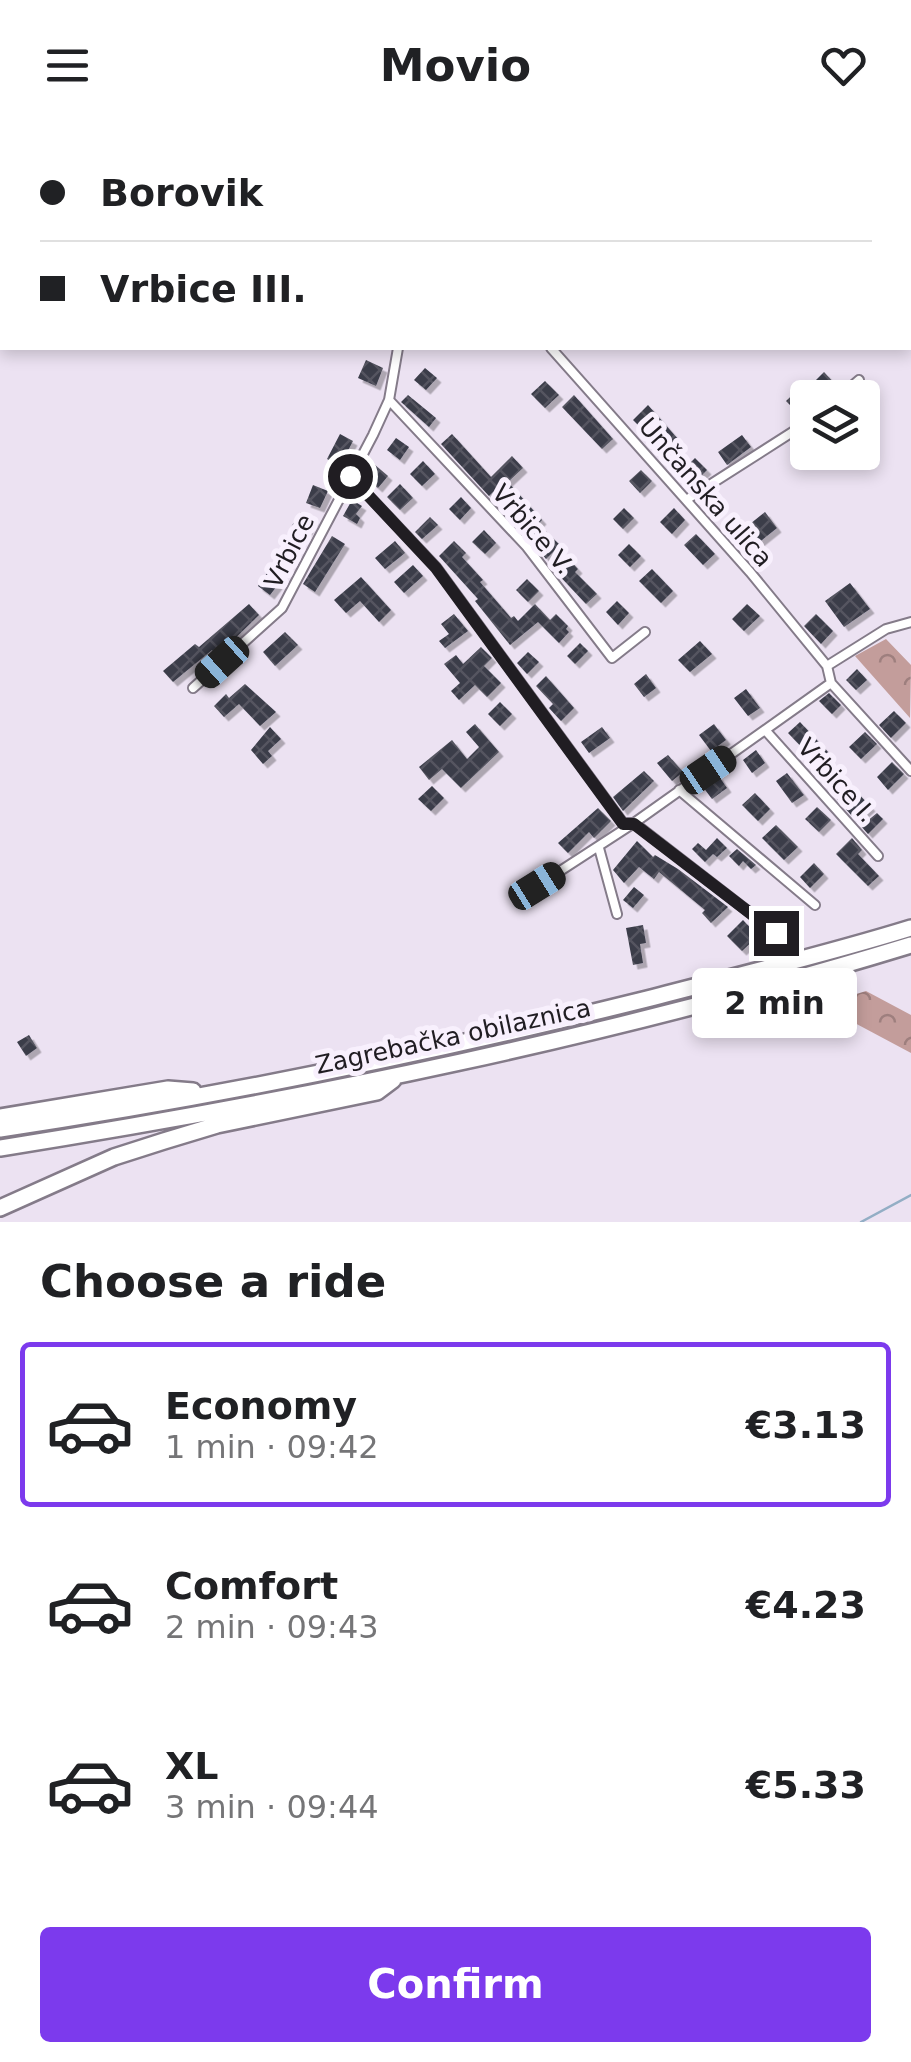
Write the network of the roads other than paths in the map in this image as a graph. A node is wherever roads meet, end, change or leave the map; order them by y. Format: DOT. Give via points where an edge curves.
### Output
graph roads {
  1 [pos="398,350"];
  2 [pos="554,350"];
  3 [pos="389,400"];
  4 [pos="790,434"];
  5 [pos="350,476"];
  6 [pos="686,500"];
  7 [pos="911,622"];
  8 [pos="644,632"];
  9 [pos="827,666"];
  10 [pos="830,683"];
  11 [pos="193,688"];
  12 [pos="766,731"];
  13 [pos="911,770"];
  14 [pos="679,790"];
  15 [pos="634,824"];
  16 [pos="598,848"];
  17 [pos="878,856"];
  18 [pos="537,886"];
  19 [pos="815,905"];
  20 [pos="617,914"];
  21 [pos="911,928"];
  22 [pos="776,933"];
  23 [pos="911,945"];
  24 [pos="398,1076"];
  25 [pos="217,1092"];
  26 [pos="0,1117"];
  27 [pos="0,1130"];
  28 [pos="0,1148"];
  29 [pos="0,1208"];
  1 -- 3 [label="street, Vrbice"];
  2 -- 6 [label="street, Unčanska ulica"];
  3 -- 5 [label="street, Vrbice"];
  3 -- 8 [label="street, Vrbice V." via="527,548 612,658"];
  4 -- 6 [label="street"];
  5 -- 11 [label="street, Vrbice" via="282,608"];
  5 -- 15 [label="street" via="436,568 623,824"];
  6 -- 9 [label="street, Unčanska ulica"];
  7 -- 9 [label="street" via="886,629"];
  9 -- 10 [label="street"];
  10 -- 12 [label="street"];
  10 -- 13 [label="street"];
  12 -- 14 [label="street"];
  12 -- 17 [label="street, Vrbice I."];
  14 -- 15 [label="street"];
  14 -- 19 [label="street"];
  15 -- 16 [label="street"];
  15 -- 22 [label="street"];
  16 -- 18 [label="street"];
  16 -- 20 [label="street"];
  21 -- 25 [label="highway, Zagrebačka obilaznica" via="550,1022"];
  23 -- 24 [label="highway, Zagrebačka obilaznica" via="609,1028"];
  24 -- 28 [label="highway, Zagrebačka obilaznica"];
  24 -- 29 [label="highway" via="377,1092 217,1125 114,1157"];
  25 -- 26 [label="highway" via="168,1089"];
  25 -- 27 [label="highway, Zagrebačka obilaznica"];
}
